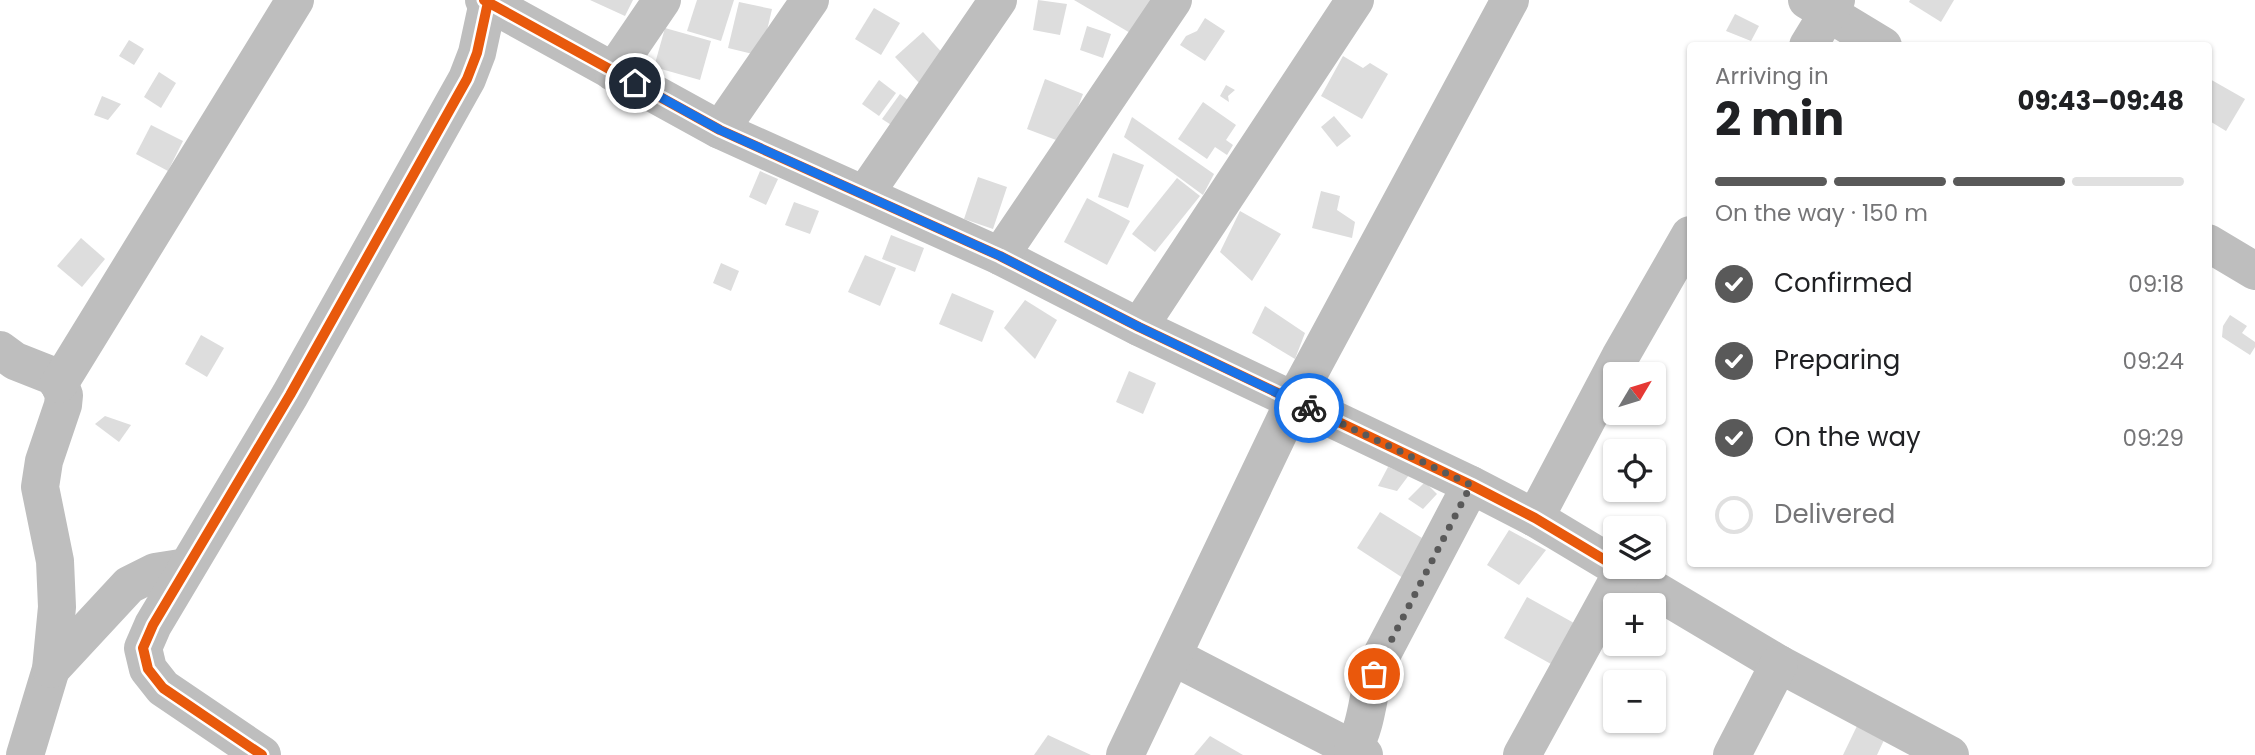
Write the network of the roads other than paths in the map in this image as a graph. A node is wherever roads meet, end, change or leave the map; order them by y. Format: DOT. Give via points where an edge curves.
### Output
graph roads {
  1 [pos="295,0"];
  2 [pos="662,0"];
  3 [pos="810,0"];
  4 [pos="998,0"];
  5 [pos="1173,0"];
  6 [pos="1355,0"];
  7 [pos="1510,0"];
  8 [pos="486,1"];
  9 [pos="1824,4"];
  10 [pos="1810,42"];
  11 [pos="1877,42"];
  12 [pos="613,72"];
  13 [pos="720,130"];
  14 [pos="865,194"];
  15 [pos="1687,240"];
  16 [pos="2212,245"];
  17 [pos="1000,256"];
  18 [pos="2255,271"];
  19 [pos="1139,327"];
  20 [pos="0,350"];
  21 [pos="60,384"];
  22 [pos="1294,401"];
  23 [pos="1471,485"];
  24 [pos="1535,518"];
  25 [pos="1603,559"];
  26 [pos="187,567"];
  27 [pos="1612,579"];
  28 [pos="1636,579"];
  29 [pos="1174,657"];
  30 [pos="1779,664"];
  31 [pos="51,669"];
  32 [pos="1932,751"];
  33 [pos="1358,752"];
  34 [pos="25,755"];
  35 [pos="262,755"];
  36 [pos="1125,755"];
  37 [pos="1522,755"];
  38 [pos="1732,755"];
  1 -- 21 [label="street"];
  2 -- 12 [label="street"];
  3 -- 13 [label="street"];
  4 -- 14 [label="street"];
  5 -- 17 [label="street"];
  6 -- 19 [label="street"];
  7 -- 22 [label="street"];
  8 -- 12 [label="street"];
  8 -- 26 [label="street" via="477,53 467,79 290,395"];
  9 -- 10 [label="street"];
  9 -- 11 [label="street"];
  12 -- 13 [label="street"];
  13 -- 14 [label="street"];
  14 -- 17 [label="street"];
  15 -- 24 [label="street"];
  16 -- 18 [label="street"];
  17 -- 19 [label="street"];
  19 -- 22 [label="street"];
  20 -- 21 [label="street" via="15,361 45,371"];
  21 -- 31 [label="street" via="63,405 40,487 55,561 57,607"];
  22 -- 23 [label="street"];
  22 -- 29 [label="street"];
  23 -- 24 [label="street"];
  23 -- 33 [label="street" via="1379,660"];
  24 -- 25 [label="street"];
  26 -- 31 [label="street" via="155,572 128,586"];
  26 -- 35 [label="street" via="144,648 148,669 163,688"];
  27 -- 37 [label="street"];
  28 -- 30 [label="street"];
  29 -- 33 [label="street"];
  29 -- 36 [label="street"];
  30 -- 32 [label="street"];
  30 -- 38 [label="street"];
  31 -- 34 [label="street"];
}
